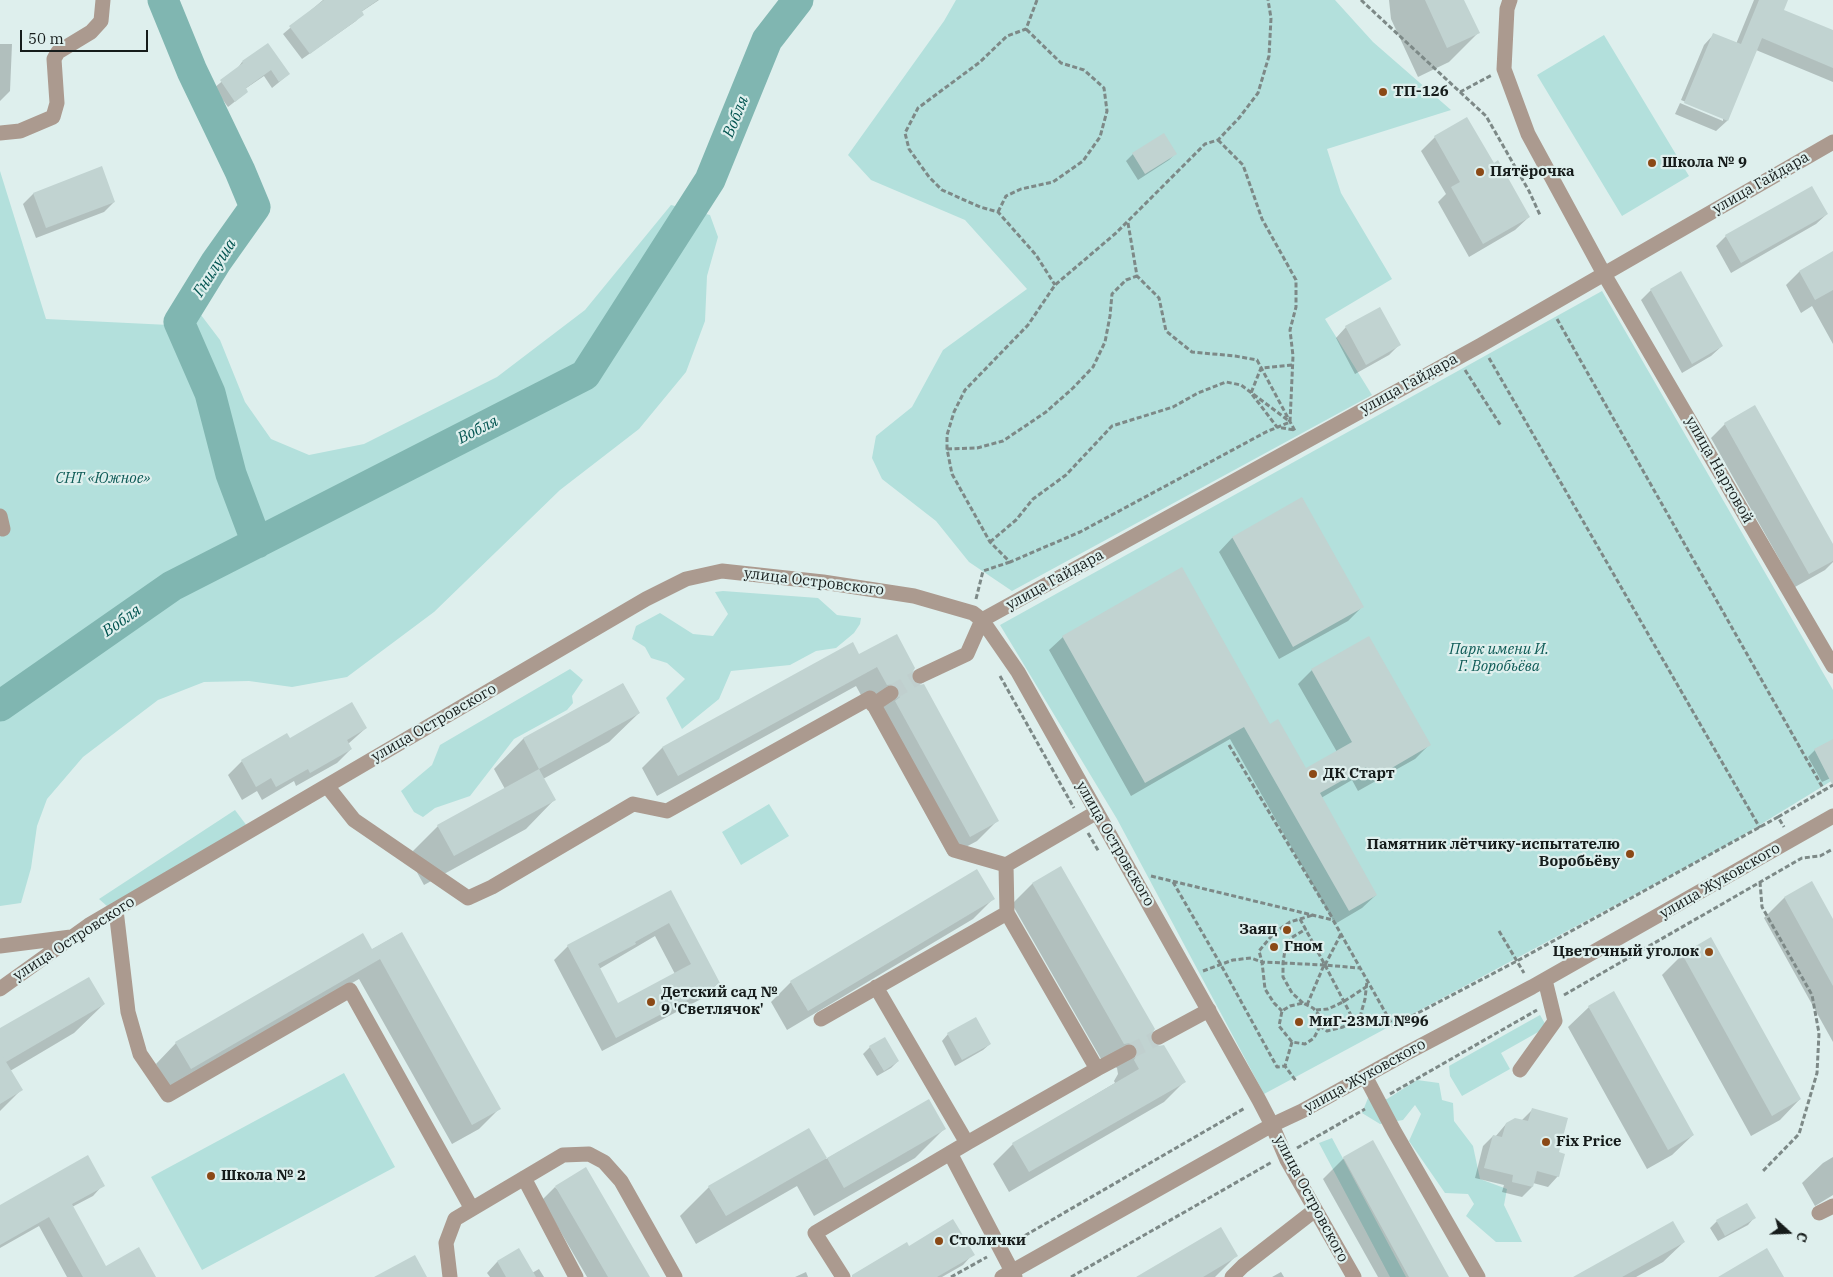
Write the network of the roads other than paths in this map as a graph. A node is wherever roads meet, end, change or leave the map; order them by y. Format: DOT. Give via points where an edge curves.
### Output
graph roads {
  1 [pos="103,0"];
  2 [pos="1510,0"];
  3 [pos="0,133"];
  4 [pos="1833,142"];
  5 [pos="1604,274"];
  6 [pos="977,616"];
  7 [pos="1833,666"];
  8 [pos="920,676"];
  9 [pos="891,693"];
  10 [pos="873,705"];
  11 [pos="327,786"];
  12 [pos="1097,812"];
  13 [pos="1833,816"];
  14 [pos="1006,864"];
  15 [pos="116,910"];
  16 [pos="1007,913"];
  17 [pos="73,937"];
  18 [pos="0,946"];
  19 [pos="1545,980"];
  20 [pos="876,987"];
  21 [pos="0,989"];
  22 [pos="1209,1010"];
  23 [pos="821,1019"];
  24 [pos="1159,1036"];
  25 [pos="1129,1052"];
  26 [pos="1097,1069"];
  27 [pos="1520,1070"];
  28 [pos="1365,1076"];
  29 [pos="1272,1125"];
  30 [pos="967,1142"];
  31 [pos="950,1152"];
  32 [pos="524,1178"];
  33 [pos="1833,1206"];
  34 [pos="472,1209"];
  35 [pos="1315,1210"];
  36 [pos="1819,1213"];
  37 [pos="1010,1275"];
  38 [pos="450,1277"];
  39 [pos="576,1277"];
  40 [pos="675,1277"];
  41 [pos="843,1277"];
  42 [pos="1232,1277"];
  43 [pos="1354,1277"];
  44 [pos="1478,1277"];
  1 -- 3 [label="street" via="101,21 91,32 58,52 54,59 57,103 53,116 20,131"];
  2 -- 5 [label="street, улица Нартовой" via="1504,69 1528,134"];
  4 -- 5 [label="street, улица Гайдара"];
  5 -- 6 [label="street, улица Гайдара" via="1481,345"];
  5 -- 7 [label="street, улица Нартовой"];
  6 -- 8 [label="street" via="967,654"];
  6 -- 11 [label="street, улица Островского" via="914,596 823,582 722,571 686,579 646,599"];
  6 -- 12 [label="street, улица Островского" via="1018,672"];
  9 -- 10 [label="street"];
  10 -- 11 [label="street" via="870,698 667,811 633,804 468,898 354,820"];
  10 -- 14 [label="street" via="954,850"];
  11 -- 15 [label="street, улица Островского"];
  12 -- 14 [label="street"];
  12 -- 22 [label="street, улица Островского"];
  13 -- 19 [label="street, улица Жуковского"];
  14 -- 16 [label="street"];
  15 -- 17 [label="street, улица Островского"];
  15 -- 34 [label="street" via="130,1020 140,1054 168,1095 350,990"];
  16 -- 20 [label="street"];
  16 -- 26 [label="street"];
  17 -- 18 [label="street"];
  17 -- 21 [label="street, улица Островского"];
  19 -- 27 [label="street" via="1555,1021"];
  19 -- 28 [label="street, улица Жуковского"];
  20 -- 23 [label="street"];
  20 -- 30 [label="street"];
  22 -- 24 [label="street"];
  22 -- 29 [label="street, улица Островского"];
  25 -- 26 [label="street"];
  26 -- 30 [label="street"];
  28 -- 29 [label="street, улица Жуковского"];
  28 -- 44 [label="street"];
  29 -- 35 [label="street, улица Островского"];
  29 -- 37 [label="street, улица Жуковского"];
  30 -- 31 [label="street"];
  31 -- 37 [label="street" via="1001,1249"];
  31 -- 41 [label="street" via="815,1233"];
  32 -- 34 [label="street"];
  32 -- 39 [label="street"];
  32 -- 40 [label="street" via="563,1155 589,1154 604,1162 621,1181"];
  33 -- 36 [label="street"];
  34 -- 38 [label="street" via="455,1219 446,1243"];
  35 -- 42 [label="street"];
  35 -- 43 [label="street, улица Островского"];
}
